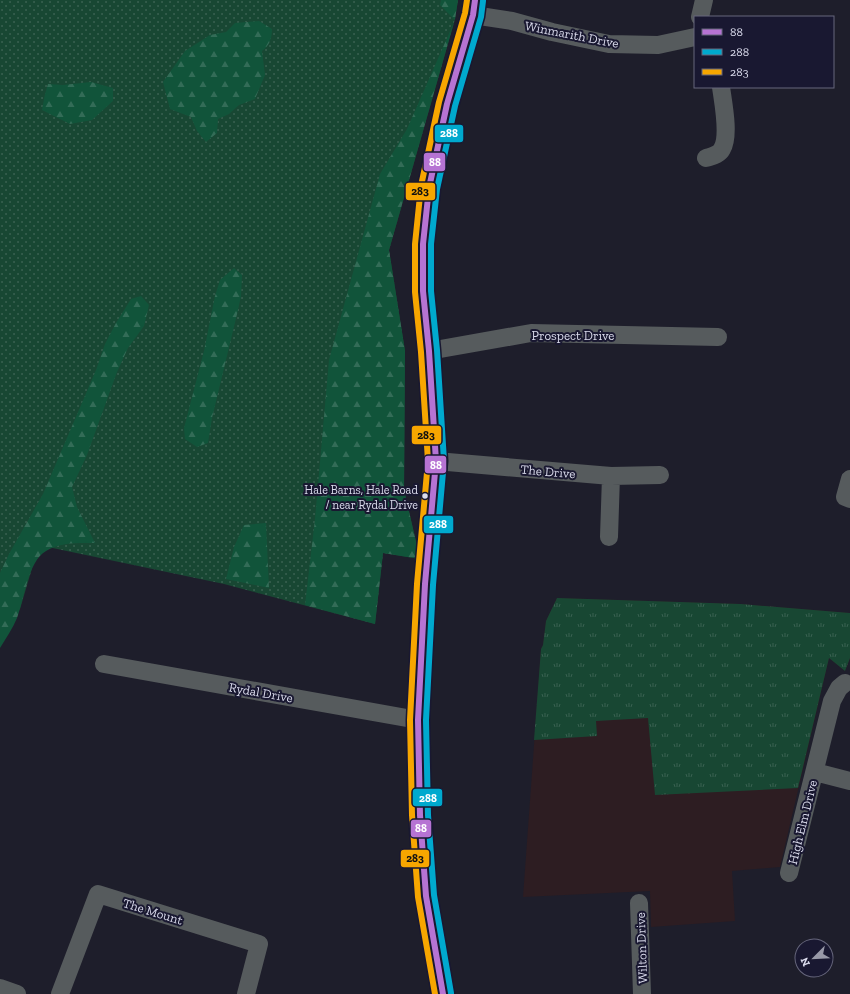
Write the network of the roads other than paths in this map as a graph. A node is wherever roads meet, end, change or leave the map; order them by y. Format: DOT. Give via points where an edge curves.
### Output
graph roads {
  1 [pos="704,0"];
  2 [pos="474,8"];
  3 [pos="700,16"];
  4 [pos="694,37"];
  5 [pos="721,88"];
  6 [pos="706,158"];
  7 [pos="718,337"];
  8 [pos="429,351"];
  9 [pos="436,461"];
  10 [pos="660,474"];
  11 [pos="611,476"];
  12 [pos="850,479"];
  13 [pos="850,499"];
  14 [pos="608,537"];
  15 [pos="104,664"];
  16 [pos="845,683"];
  17 [pos="418,720"];
  18 [pos="815,772"];
  19 [pos="850,781"];
  20 [pos="789,873"];
  21 [pos="639,903"];
  22 [pos="0,988"];
  23 [pos="17,994"];
  24 [pos="60,994"];
  25 [pos="246,994"];
  26 [pos="443,994"];
  27 [pos="642,994"];
  1 -- 3 [label="street"];
  2 -- 4 [label="street, Winmarith Drive" via="552,32 609,44 658,45"];
  2 -- 8 [label="main road" via="447,104 429,188 423,244 423,291"];
  5 -- 6 [label="street" via="726,136 722,149"];
  7 -- 8 [label="street, Prospect Drive" via="531,333"];
  8 -- 9 [label="main road"];
  9 -- 11 [label="street, The Drive"];
  9 -- 17 [label="main road" via="425,584"];
  10 -- 11 [label="street, The Drive"];
  11 -- 14 [label="street"];
  12 -- 13 [label="street" via="844,497"];
  15 -- 17 [label="street, Rydal Drive"];
  16 -- 18 [label="street, High Elm Drive" via="832,701"];
  17 -- 26 [label="main road" via="420,815 426,896"];
  18 -- 19 [label="street, High Elm Drive"];
  18 -- 20 [label="street, High Elm Drive"];
  21 -- 27 [label="street, Wilton Drive"];
  22 -- 23 [label="street"];
  24 -- 25 [label="street, The Mount" via="98,894 259,944"];
}
